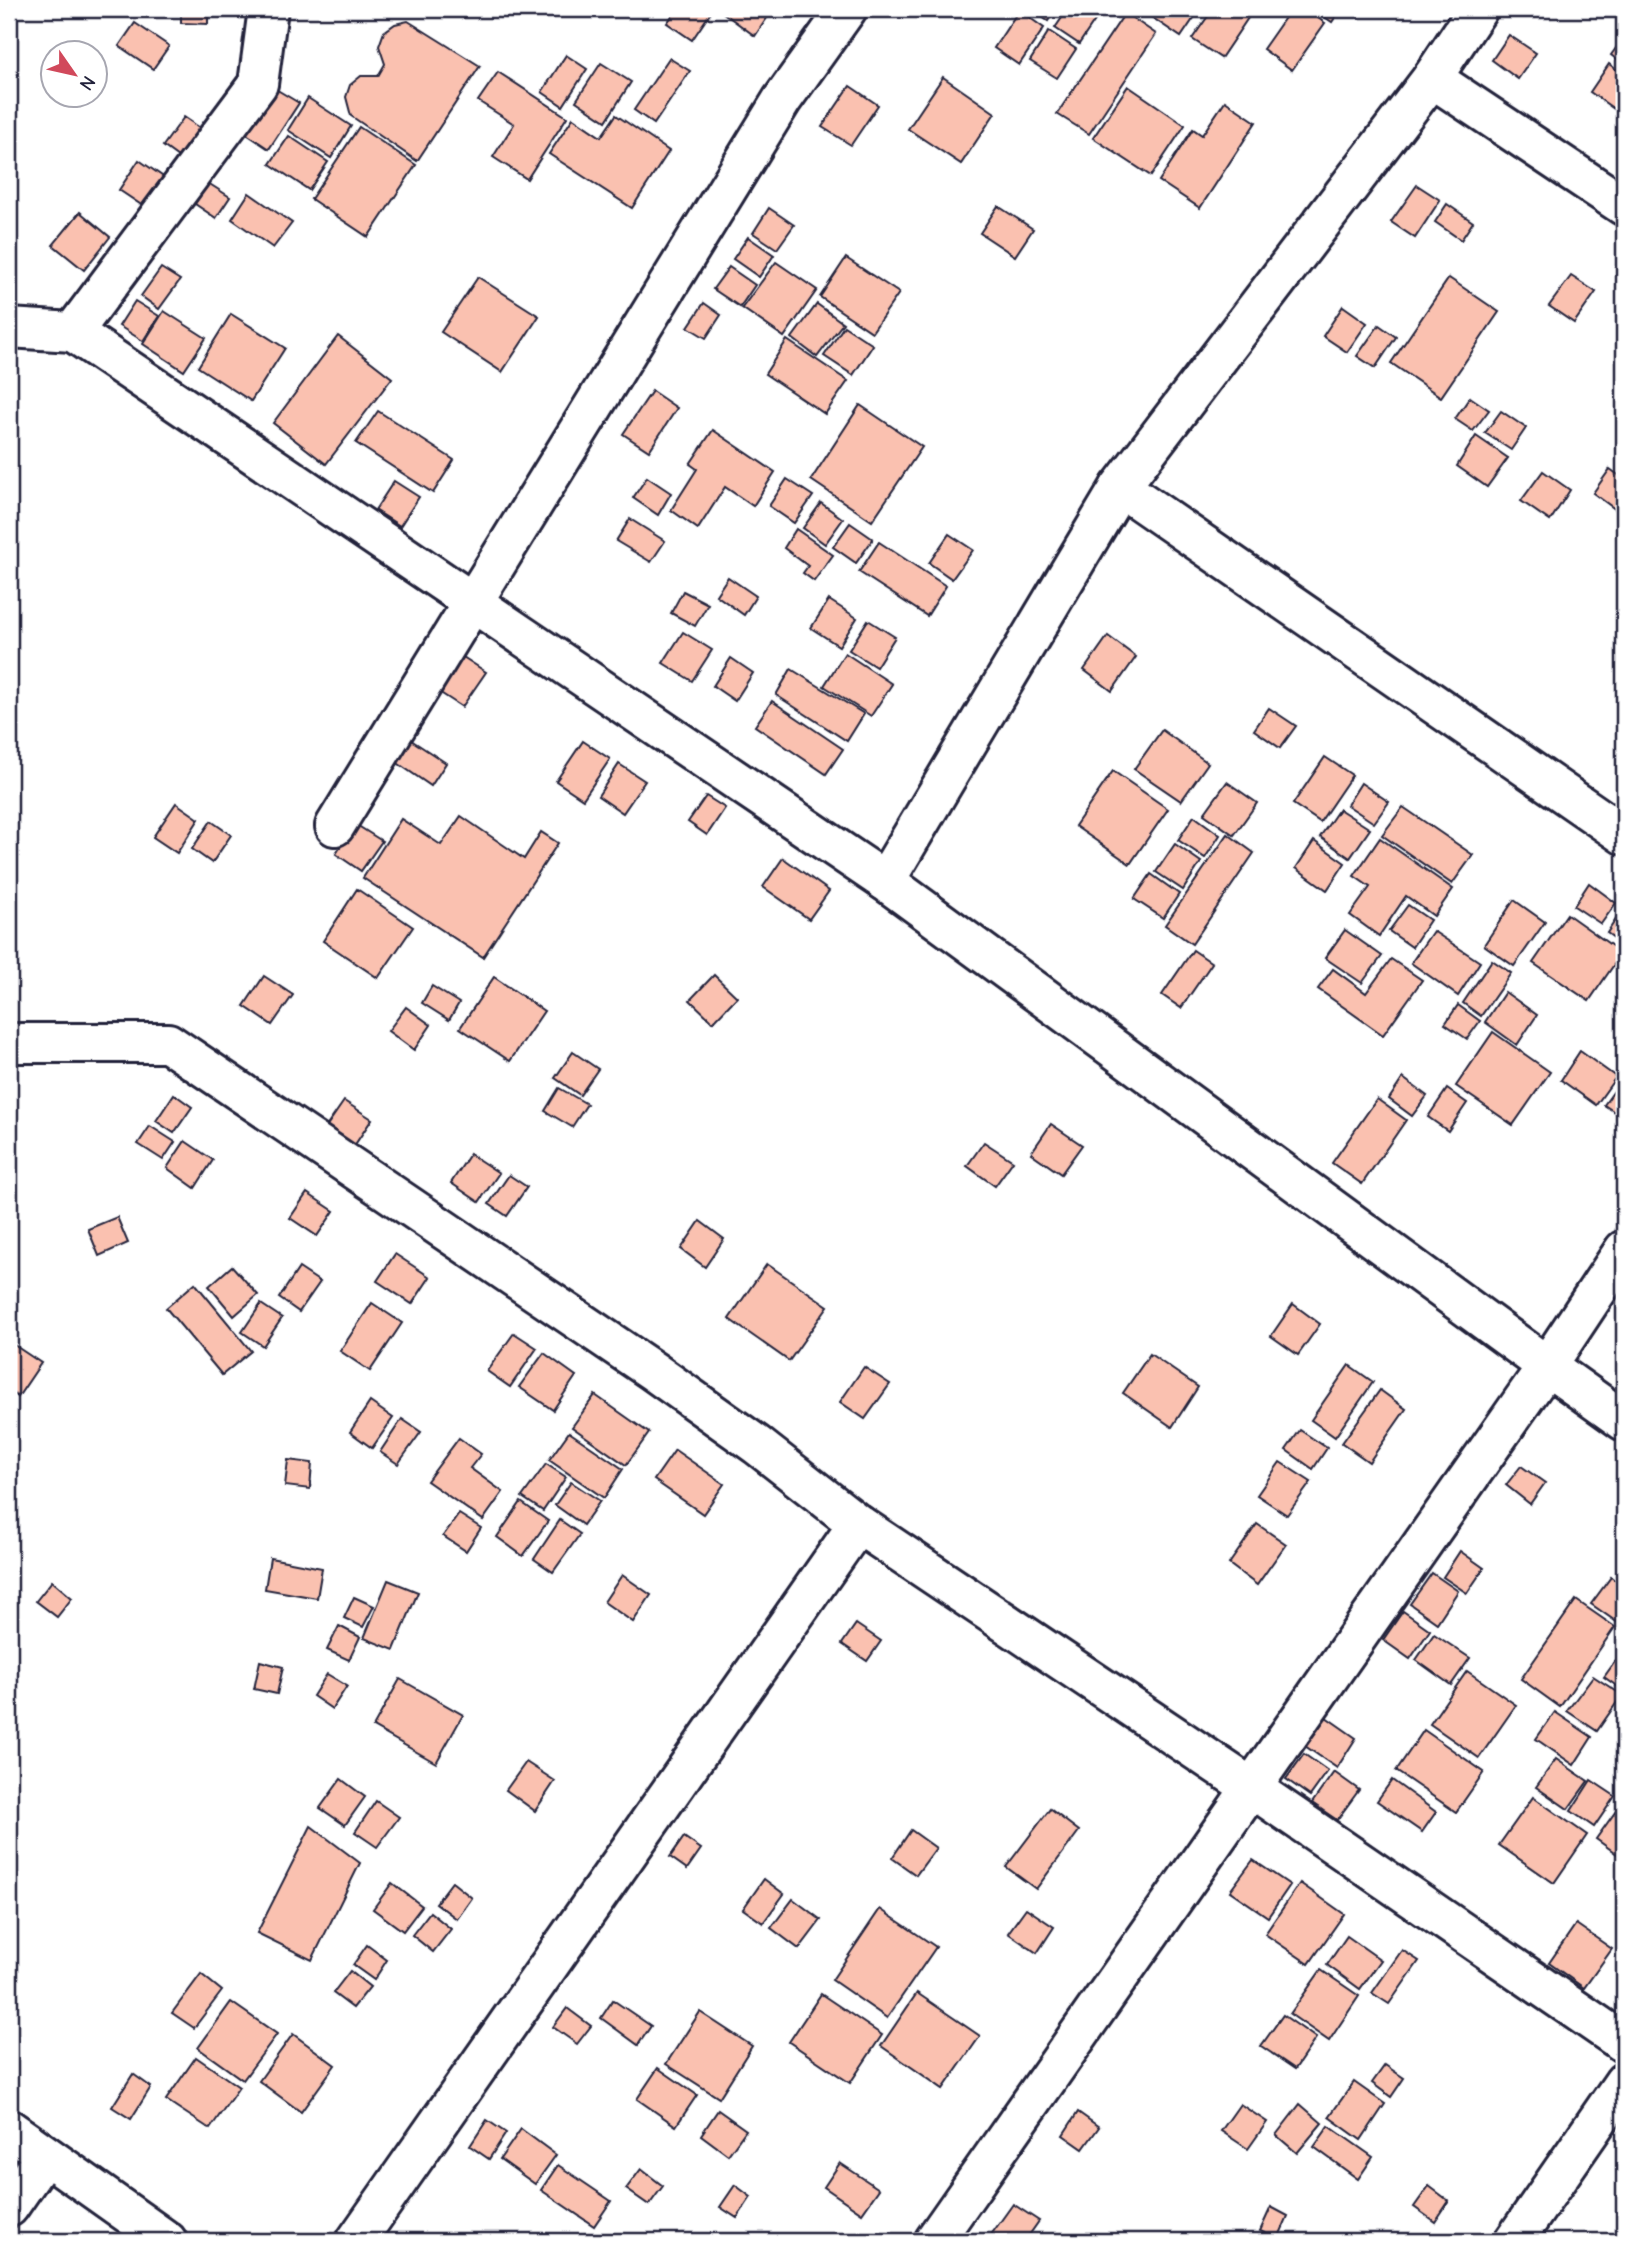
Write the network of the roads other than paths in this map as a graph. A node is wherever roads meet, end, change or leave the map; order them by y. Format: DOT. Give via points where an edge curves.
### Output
graph roads {
  1 [pos="268,9"];
  2 [pos="847,9"];
  3 [pos="1478,9"];
  4 [pos="1432,78"];
  5 [pos="1624,206"];
  6 [pos="9,328"];
  7 [pos="73,332"];
  8 [pos="1120,487"];
  9 [pos="472,601"];
  10 [pos="335,826"];
  11 [pos="1624,835"];
  12 [pos="885,881"];
  13 [pos="9,1043"];
  14 [pos="1624,1250"];
  15 [pos="1547,1366"];
  16 [pos="1624,1421"];
  17 [pos="858,1524"];
  18 [pos="1252,1788"];
  19 [pos="1624,2043"];
  20 [pos="1624,2082"];
  21 [pos="9,2129"];
  22 [pos="45,2155"];
  23 [pos="9,2207"];
  24 [pos="167,2241"];
  25 [pos="356,2241"];
  26 [pos="934,2241"];
  27 [pos="1514,2241"];
  1 -- 7 [label="street" via="258,84"];
  2 -- 9 [label="street" via="782,100"];
  3 -- 4 [label="street"];
  4 -- 5 [label="street"];
  4 -- 8 [label="street"];
  6 -- 7 [label="street"];
  7 -- 9 [label="street"];
  8 -- 11 [label="street"];
  8 -- 12 [label="street"];
  9 -- 10 [label="street"];
  9 -- 12 [label="street"];
  12 -- 15 [label="street"];
  13 -- 17 [label="street" via="168,1043 653,1371"];
  14 -- 15 [label="street"];
  15 -- 16 [label="street"];
  15 -- 18 [label="street"];
  17 -- 18 [label="street"];
  17 -- 25 [label="street"];
  18 -- 19 [label="street"];
  18 -- 26 [label="street"];
  20 -- 27 [label="street"];
  21 -- 22 [label="street"];
  22 -- 23 [label="street"];
  22 -- 24 [label="street"];
}
